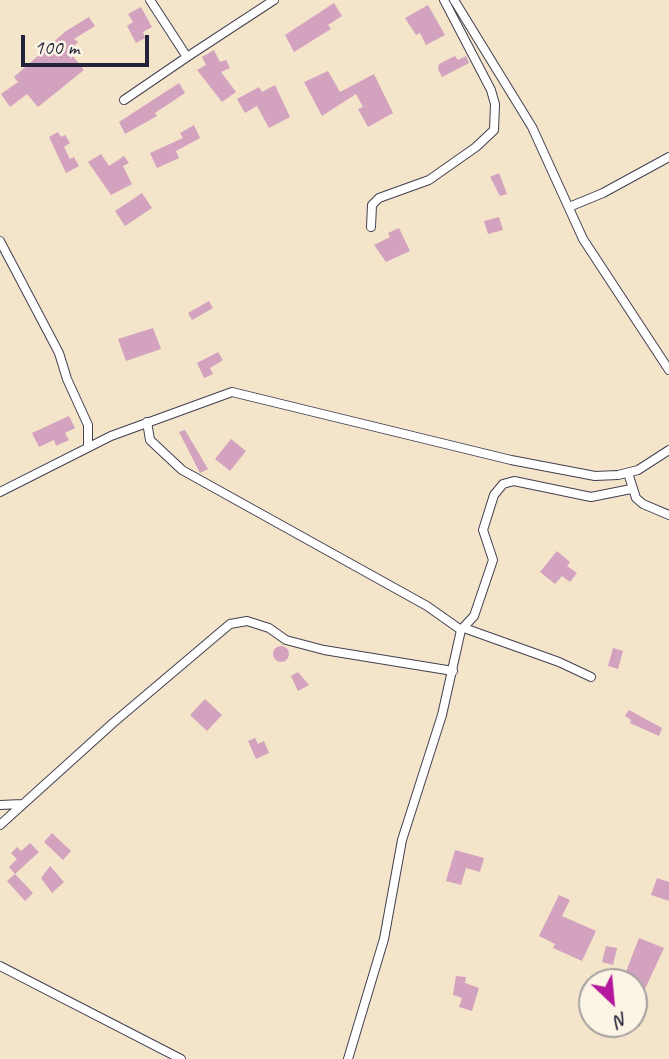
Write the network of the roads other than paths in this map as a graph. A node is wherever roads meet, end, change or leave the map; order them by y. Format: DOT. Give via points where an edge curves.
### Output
graph roads {
  1 [pos="150,0"];
  2 [pos="274,0"];
  3 [pos="444,0"];
  4 [pos="454,0"];
  5 [pos="187,57"];
  6 [pos="124,100"];
  7 [pos="669,157"];
  8 [pos="569,207"];
  9 [pos="371,227"];
  10 [pos="0,242"];
  11 [pos="669,370"];
  12 [pos="147,422"];
  13 [pos="88,447"];
  14 [pos="669,450"];
  15 [pos="628,473"];
  16 [pos="631,489"];
  17 [pos="0,492"];
  18 [pos="669,515"];
  19 [pos="463,629"];
  20 [pos="453,671"];
  21 [pos="591,677"];
  22 [pos="0,804"];
  23 [pos="22,804"];
  24 [pos="0,825"];
  25 [pos="0,966"];
  26 [pos="181,1059"];
  27 [pos="348,1059"];
  1 -- 5 [label="street"];
  2 -- 5 [label="street"];
  3 -- 9 [label="street" via="491,90 494,130 429,180 379,198 372,205"];
  4 -- 8 [label="street" via="532,127"];
  5 -- 6 [label="street"];
  7 -- 8 [label="street"];
  8 -- 11 [label="street" via="596,260"];
  10 -- 13 [label="street" via="63,362 88,425"];
  12 -- 13 [label="street"];
  12 -- 15 [label="street" via="232,392 511,460 595,476"];
  12 -- 19 [label="street" via="150,440 182,470"];
  13 -- 17 [label="street"];
  14 -- 15 [label="street"];
  15 -- 16 [label="street"];
  16 -- 18 [label="street" via="643,504"];
  16 -- 19 [label="street" via="591,497 514,481 497,488 483,525 493,560 474,616"];
  19 -- 20 [label="street"];
  19 -- 21 [label="street"];
  20 -- 23 [label="street" via="324,650 286,640 247,621 230,624"];
  20 -- 27 [label="street" via="402,840 384,939"];
  22 -- 23 [label="street"];
  23 -- 24 [label="street"];
  25 -- 26 [label="street"];
}
